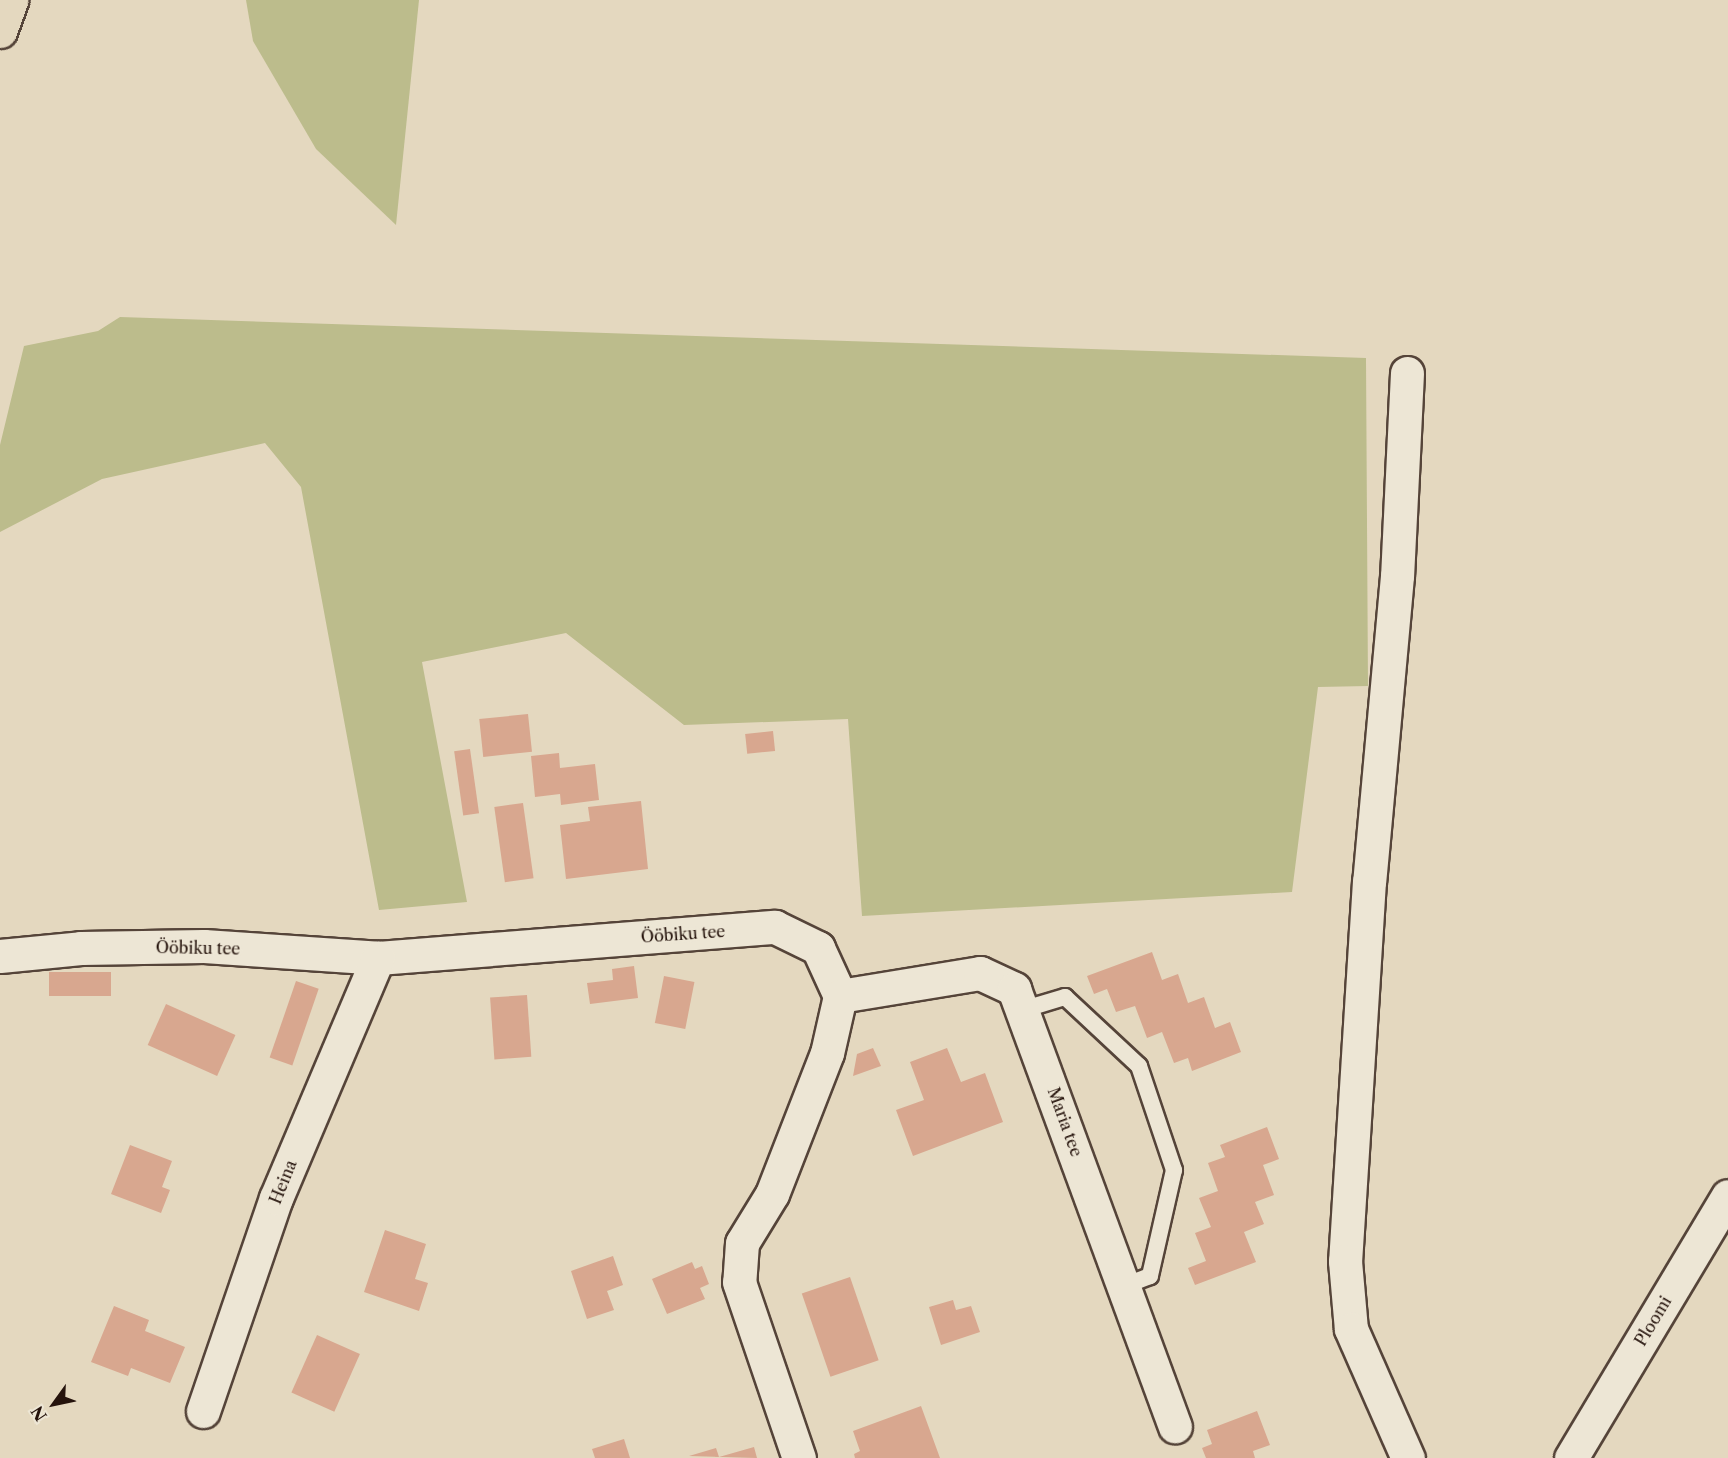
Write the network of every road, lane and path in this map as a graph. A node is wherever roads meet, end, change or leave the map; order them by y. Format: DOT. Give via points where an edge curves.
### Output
graph roads {
  1 [pos="11,0"];
  2 [pos="0,31"];
  3 [pos="1407,373"];
  4 [pos="0,956"];
  5 [pos="378,958"];
  6 [pos="840,996"];
  7 [pos="1025,1009"];
  8 [pos="1728,1196"];
  9 [pos="1124,1286"];
  10 [pos="203,1411"];
  11 [pos="1175,1426"];
  12 [pos="1582,1454"];
  13 [pos="799,1458"];
  14 [pos="1407,1458"];
  1 -- 2 [label="highway"];
  3 -- 14 [label="street" via="1398,576 1369,881 1345,1261 1352,1329"];
  4 -- 5 [label="street, Ööbiku tee" via="81,948 204,946"];
  5 -- 6 [label="street, Ööbiku tee" via="775,927 818,948"];
  5 -- 10 [label="street, Heina" via="276,1198"];
  6 -- 7 [label="street, Maria tee" via="980,973 1014,989"];
  6 -- 13 [label="street" via="810,1099 772,1194 742,1243 740,1282"];
  7 -- 9 [label="street, Maria tee"];
  7 -- 9 [label="lane" via="1065,997 1139,1066 1174,1170 1150,1276"];
  8 -- 12 [label="street, Ploomi"];
  9 -- 11 [label="street, Maria tee"];
}
